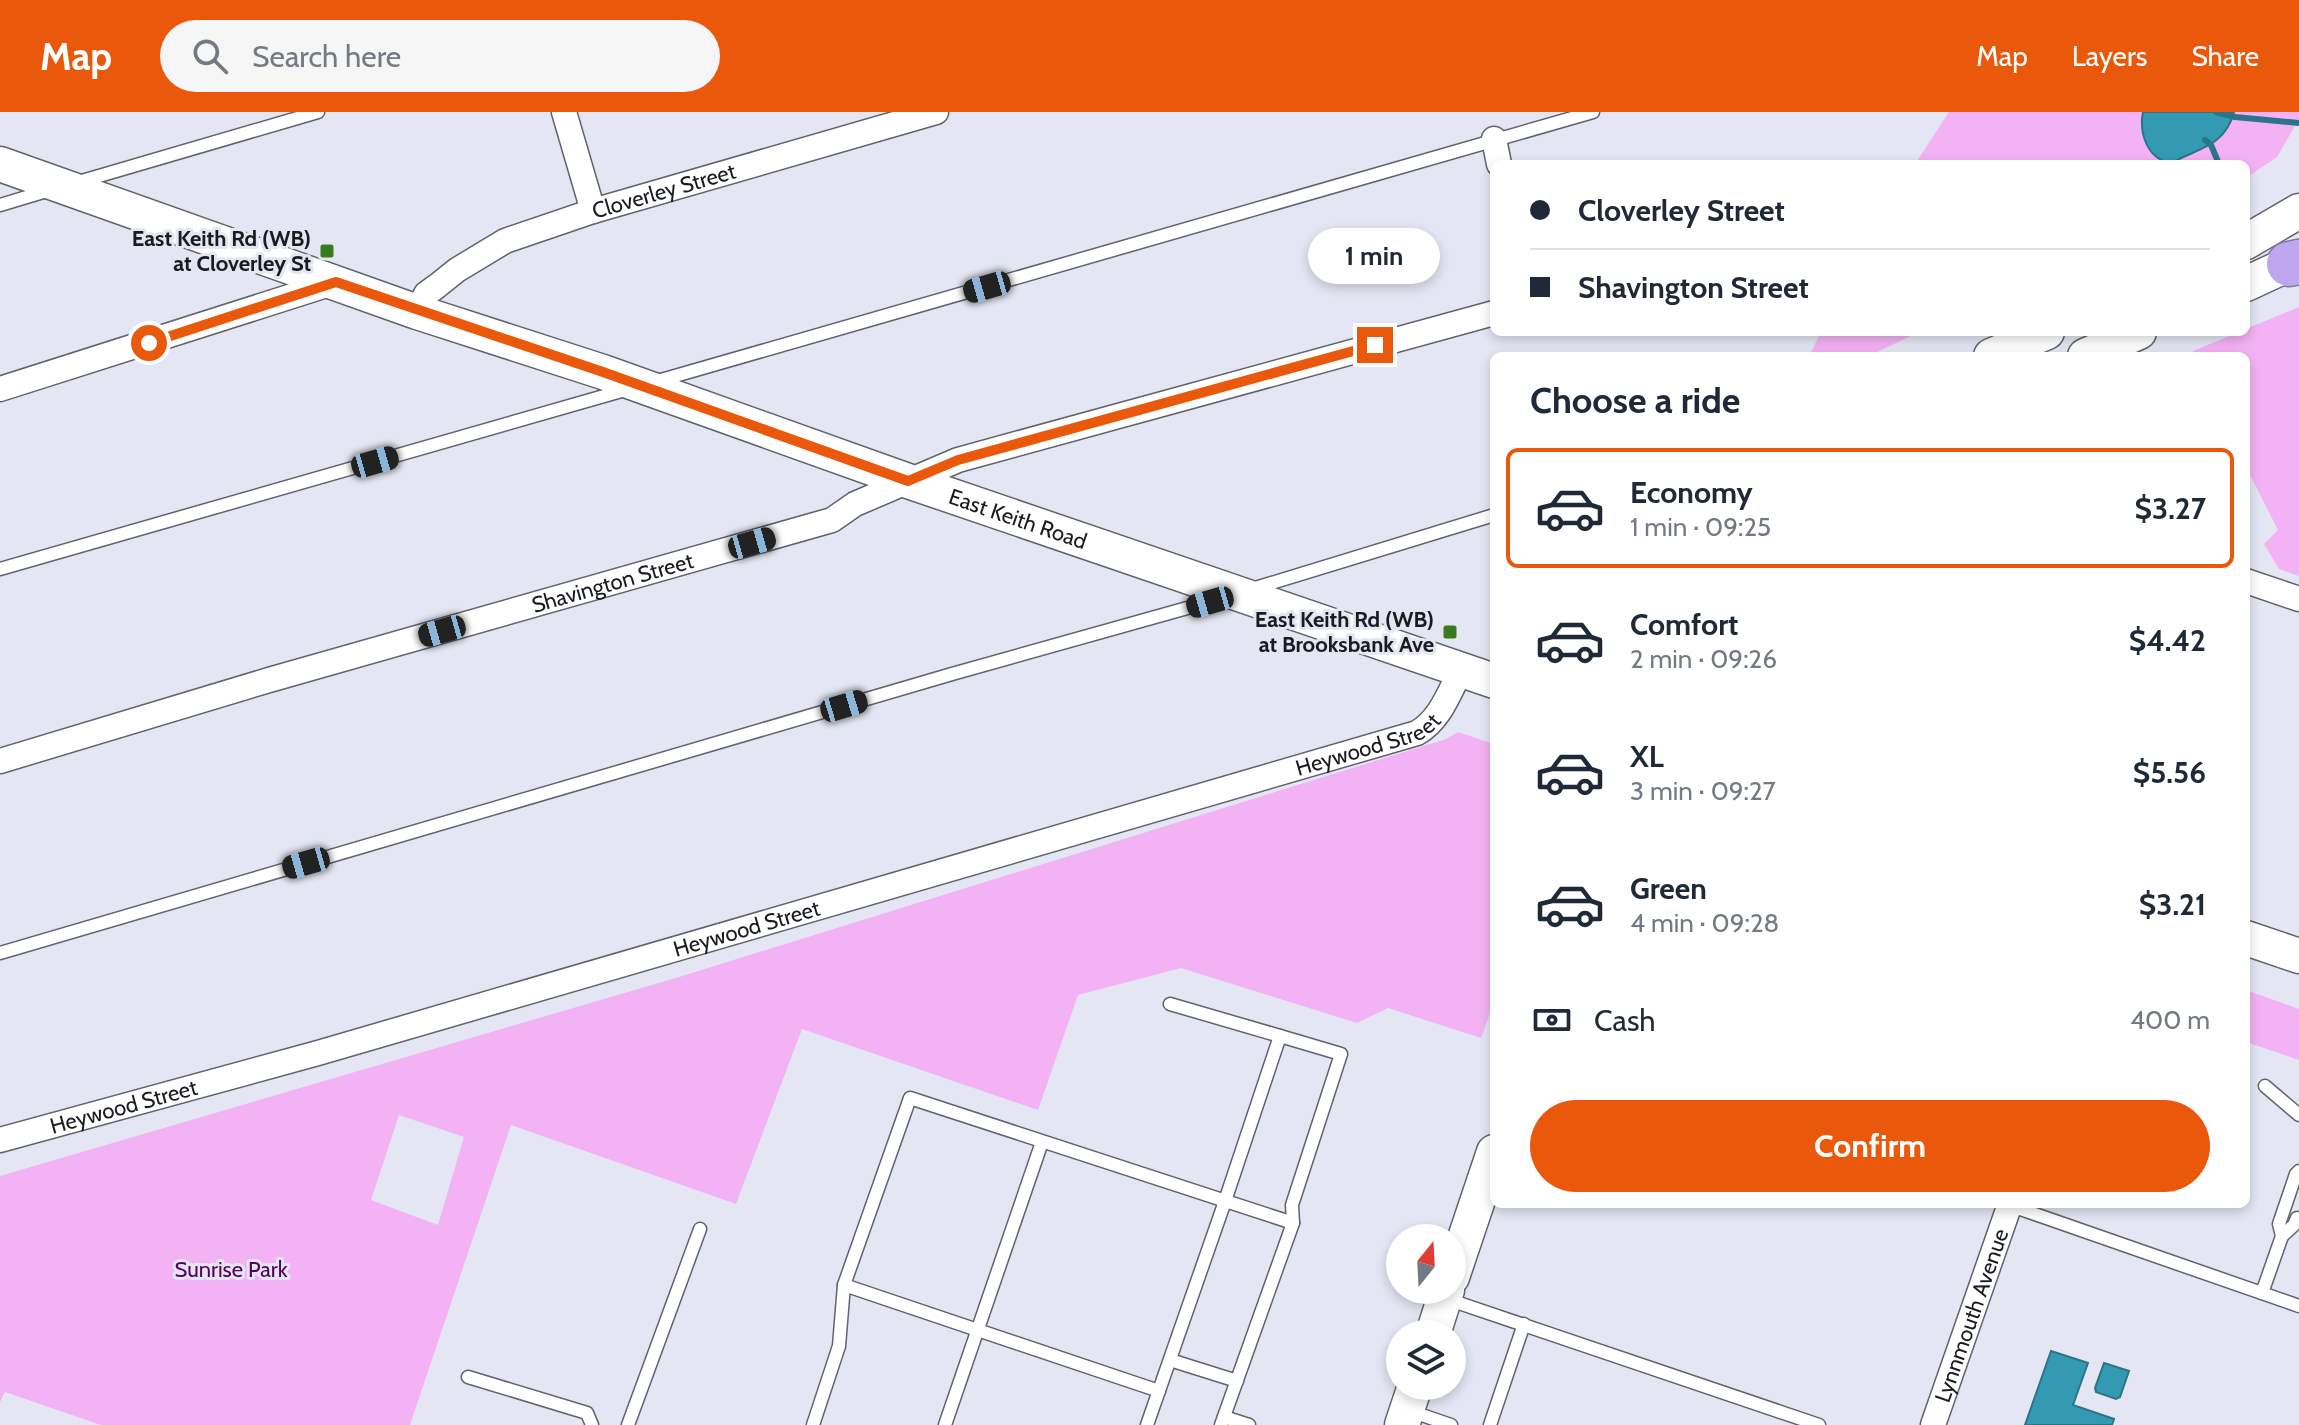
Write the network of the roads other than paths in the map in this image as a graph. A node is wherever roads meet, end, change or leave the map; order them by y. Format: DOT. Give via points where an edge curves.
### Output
graph roads {
  1 [pos="318,112"];
  2 [pos="564,112"];
  3 [pos="936,112"];
  4 [pos="1593,112"];
  5 [pos="1494,139"];
  6 [pos="1498,160"];
  7 [pos="0,164"];
  8 [pos="64,186"];
  9 [pos="0,205"];
  10 [pos="593,211"];
  11 [pos="2299,211"];
  12 [pos="2250,240"];
  13 [pos="2296,261"];
  14 [pos="336,282"];
  15 [pos="2250,282"];
  16 [pos="417,312"];
  17 [pos="1490,314"];
  18 [pos="2038,336"];
  19 [pos="2130,336"];
  20 [pos="2000,352"];
  21 [pos="2094,352"];
  22 [pos="639,386"];
  23 [pos="0,389"];
  24 [pos="908,481"];
  25 [pos="1490,516"];
  26 [pos="0,569"];
  27 [pos="2250,582"];
  28 [pos="1238,594"];
  29 [pos="2299,599"];
  30 [pos="1461,670"];
  31 [pos="1490,680"];
  32 [pos="0,761"];
  33 [pos="2250,939"];
  34 [pos="0,953"];
  35 [pos="2299,956"];
  36 [pos="1170,1004"];
  37 [pos="1280,1036"];
  38 [pos="2265,1086"];
  39 [pos="2299,1115"];
  40 [pos="0,1140"];
  41 [pos="1042,1142"];
  42 [pos="1490,1164"];
  43 [pos="2299,1171"];
  44 [pos="1225,1201"];
  45 [pos="2008,1208"];
  46 [pos="2020,1208"];
  47 [pos="2297,1218"];
  48 [pos="1293,1223"];
  49 [pos="700,1229"];
  50 [pos="1466,1235"];
  51 [pos="2282,1236"];
  52 [pos="844,1285"];
  53 [pos="2262,1293"];
  54 [pos="1466,1297"];
  55 [pos="2299,1306"];
  56 [pos="1524,1324"];
  57 [pos="978,1331"];
  58 [pos="1170,1360"];
  59 [pos="468,1377"];
  60 [pos="1237,1381"];
  61 [pos="1159,1391"];
  62 [pos="1408,1407"];
  63 [pos="1222,1421"];
  64 [pos="592,1425"];
  65 [pos="628,1425"];
  66 [pos="813,1425"];
  67 [pos="945,1425"];
  68 [pos="1147,1425"];
  69 [pos="1249,1425"];
  70 [pos="1451,1425"];
  71 [pos="1490,1425"];
  72 [pos="1819,1425"];
  73 [pos="1933,1425"];
  1 -- 8 [label="lane"];
  2 -- 10 [label="street"];
  3 -- 10 [label="street, Cloverley Street"];
  4 -- 5 [label="lane"];
  5 -- 6 [label="street"];
  5 -- 22 [label="lane"];
  7 -- 8 [label="main road, East Keith Road"];
  8 -- 9 [label="lane"];
  8 -- 14 [label="main road, East Keith Road"];
  10 -- 16 [label="street, Cloverley Street" via="505,241 426,294"];
  11 -- 12 [label="main road"];
  13 -- 15 [label="main road"];
  14 -- 16 [label="main road, East Keith Road"];
  14 -- 23 [label="street"];
  16 -- 22 [label="main road, East Keith Road"];
  17 -- 24 [label="street, Shavington Street" via="958,460"];
  18 -- 20 [label="main road"];
  19 -- 21 [label="main road"];
  22 -- 24 [label="main road, East Keith Road"];
  22 -- 26 [label="lane"];
  24 -- 28 [label="main road, East Keith Road"];
  24 -- 32 [label="street, Shavington Street" via="832,520"];
  25 -- 28 [label="lane"];
  27 -- 29 [label="street"];
  28 -- 30 [label="main road, East Keith Road"];
  28 -- 34 [label="lane"];
  30 -- 31 [label="main road, East Keith Road"];
  30 -- 40 [label="street, Heywood Street" via="1436,718 1417,733 318,1053"];
  33 -- 35 [label="main road"];
  36 -- 37 [label="lane"];
  37 -- 44 [label="lane"];
  37 -- 48 [label="lane" via="1341,1054 1292,1205"];
  38 -- 39 [label="lane"];
  41 -- 44 [label="lane"];
  41 -- 52 [label="lane" via="910,1098"];
  41 -- 57 [label="lane"];
  42 -- 50 [label="main road"];
  43 -- 51 [label="lane" via="2279,1224"];
  44 -- 48 [label="lane"];
  44 -- 58 [label="lane"];
  45 -- 73 [label="street, Lynnmouth Avenue"];
  46 -- 53 [label="lane"];
  47 -- 51 [label="lane"];
  48 -- 60 [label="lane"];
  49 -- 65 [label="lane"];
  51 -- 53 [label="lane"];
  52 -- 57 [label="lane"];
  52 -- 66 [label="lane" via="839,1346"];
  53 -- 55 [label="lane"];
  54 -- 56 [label="lane"];
  56 -- 71 [label="lane"];
  56 -- 72 [label="lane"];
  57 -- 61 [label="lane"];
  57 -- 67 [label="lane"];
  58 -- 60 [label="lane"];
  58 -- 61 [label="lane"];
  59 -- 64 [label="lane" via="587,1413"];
  60 -- 63 [label="lane"];
  61 -- 68 [label="lane"];
  62 -- 70 [label="lane"];
  63 -- 69 [label="lane"];
}
